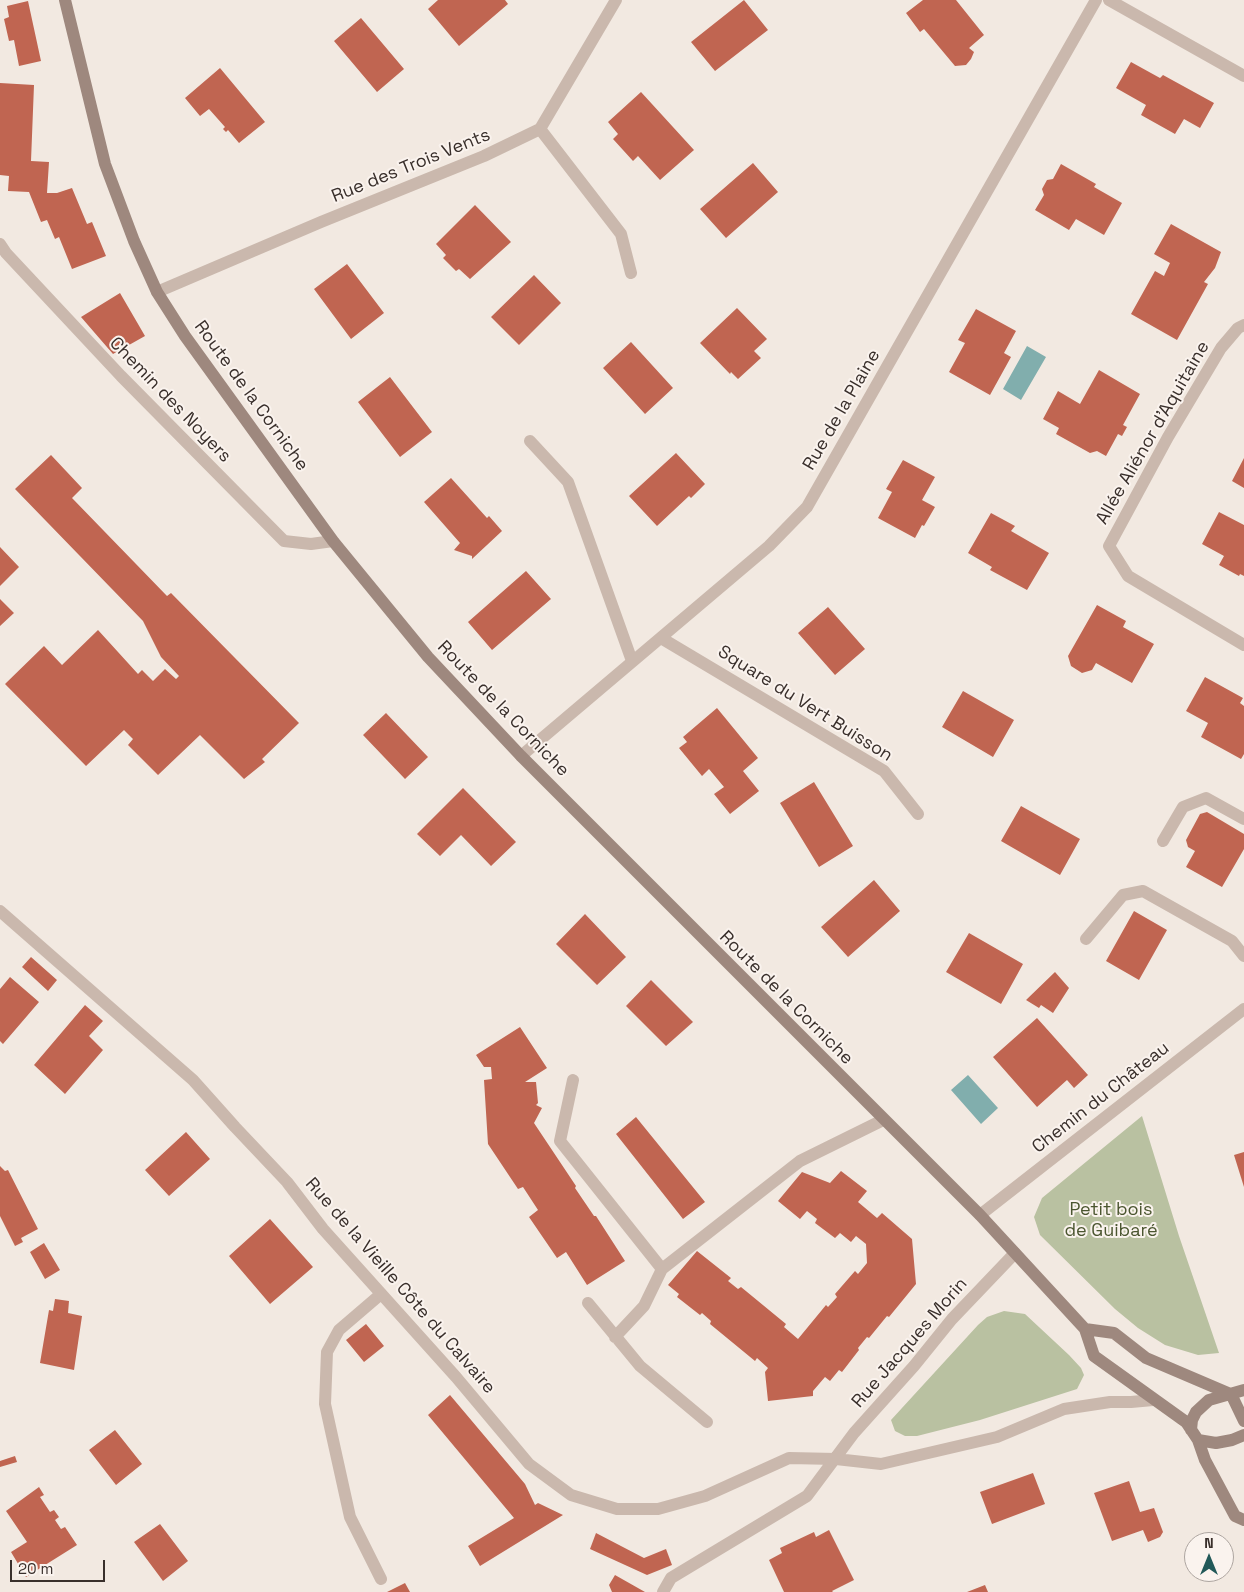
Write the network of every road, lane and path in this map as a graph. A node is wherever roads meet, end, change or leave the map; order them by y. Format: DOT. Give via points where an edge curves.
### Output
graph roads {
  1 [pos="65,0"];
  2 [pos="616,0"];
  3 [pos="1096,0"];
  4 [pos="1109,0"];
  5 [pos="1244,76"];
  6 [pos="540,129"];
  7 [pos="0,244"];
  8 [pos="631,273"];
  9 [pos="157,292"];
  10 [pos="1244,325"];
  11 [pos="530,441"];
  12 [pos="333,540"];
  13 [pos="662,638"];
  14 [pos="1244,645"];
  15 [pos="632,661"];
  16 [pos="521,756"];
  17 [pos="918,814"];
  18 [pos="1244,820"];
  19 [pos="1162,841"];
  20 [pos="0,910"];
  21 [pos="1086,939"];
  22 [pos="1244,956"];
  23 [pos="1244,1009"];
  24 [pos="572,1080"];
  25 [pos="883,1120"];
  26 [pos="980,1215"];
  27 [pos="1015,1253"];
  28 [pos="662,1269"];
  29 [pos="381,1294"];
  30 [pos="588,1303"];
  31 [pos="1085,1329"];
  32 [pos="615,1337"];
  33 [pos="1244,1390"];
  34 [pos="1228,1393"];
  35 [pos="1153,1400"];
  36 [pos="1244,1421"];
  37 [pos="707,1422"];
  38 [pos="1194,1435"];
  39 [pos="1244,1435"];
  40 [pos="836,1459"];
  41 [pos="1244,1520"];
  42 [pos="381,1579"];
  43 [pos="663,1592"];
  1 -- 9 [label="street, Route de la Corniche" via="104,164"];
  2 -- 6 [label="street"];
  3 -- 13 [label="street, Rue de la Plaine" via="807,507 769,546"];
  4 -- 5 [label="street"];
  6 -- 8 [label="street" via="621,234"];
  6 -- 9 [label="street, Rue des Trois Vents" via="484,156"];
  7 -- 12 [label="street, Chemin des Noyers" via="121,376 284,540 311,544"];
  9 -- 12 [label="street, Route de la Corniche" via="185,336"];
  10 -- 14 [label="street, Allée Aliénor d'Aquitaine" via="1221,348 1109,546 1128,576"];
  11 -- 15 [label="street" via="568,482"];
  12 -- 16 [label="street, Route de la Corniche" via="428,657"];
  13 -- 15 [label="street, Rue de la Plaine"];
  13 -- 17 [label="street, Square du Vert Buisson" via="884,770"];
  15 -- 16 [label="street, Rue de la Plaine"];
  16 -- 25 [label="street, Route de la Corniche"];
  18 -- 19 [label="street" via="1206,798 1182,807"];
  20 -- 29 [label="street, Rue de la Vieille Côte du Calvaire" via="193,1080 287,1182 323,1229"];
  21 -- 22 [label="street" via="1122,895 1142,890 1232,941"];
  23 -- 26 [label="street, Chemin du Château"];
  24 -- 28 [label="street" via="560,1141"];
  25 -- 26 [label="street, Route de la Corniche"];
  25 -- 28 [label="street" via="800,1161"];
  26 -- 27 [label="street, Route de la Corniche"];
  27 -- 31 [label="street, Route de la Corniche"];
  27 -- 40 [label="street, Rue Jacques Morin" via="952,1319"];
  28 -- 32 [label="street" via="644,1306"];
  29 -- 40 [label="street, Rue de la Vieille Côte du Calvaire" via="529,1464 571,1495 617,1508 658,1509 705,1496 789,1458"];
  29 -- 42 [label="street" via="339,1330 327,1352 325,1404 350,1517"];
  30 -- 32 [label="street"];
  31 -- 34 [label="street" via="1114,1333 1146,1358"];
  31 -- 35 [label="street, Route de la Corniche" via="1094,1356"];
  32 -- 37 [label="street" via="640,1366"];
  33 -- 34 [label="street"];
  34 -- 36 [label="street"];
  34 -- 38 [label="street" via="1201,1406 1192,1420"];
  35 -- 38 [label="street, Route de la Corniche" via="1186,1422"];
  35 -- 40 [label="street" via="1064,1409 997,1437 882,1464"];
  38 -- 39 [label="street" via="1216,1443"];
  38 -- 41 [label="street, Route de la Corniche" via="1235,1516"];
  40 -- 43 [label="street, Rue Jacques Morin" via="807,1496 671,1578"];
}
